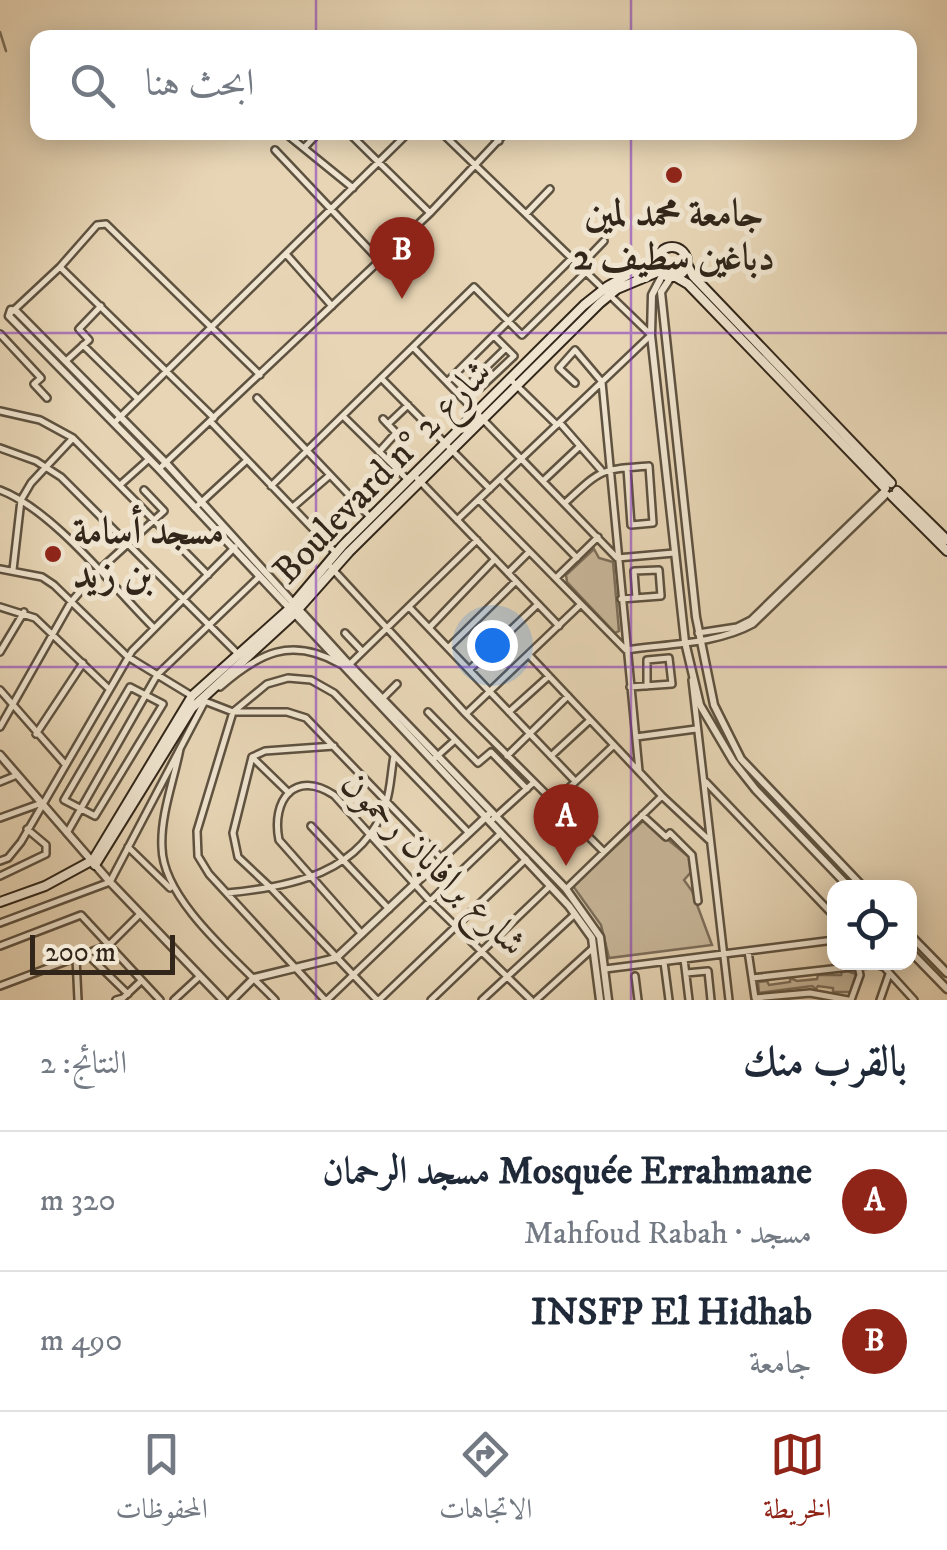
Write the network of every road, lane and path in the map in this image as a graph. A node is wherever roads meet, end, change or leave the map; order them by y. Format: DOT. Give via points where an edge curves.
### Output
graph roads {
  1 [pos="294,140"];
  2 [pos="312,140"];
  3 [pos="356,140"];
  4 [pos="401,140"];
  5 [pos="449,140"];
  6 [pos="499,141"];
  7 [pos="304,148"];
  8 [pos="275,150"];
  9 [pos="378,163"];
  10 [pos="477,166"];
  11 [pos="353,188"];
  12 [pos="550,189"];
  13 [pos="332,208"];
  14 [pos="430,213"];
  15 [pos="526,214"];
  16 [pos="604,241"];
  17 [pos="286,254"];
  18 [pos="572,258"];
  19 [pos="658,258"];
  20 [pos="380,261"];
  21 [pos="687,264"];
  22 [pos="580,266"];
  23 [pos="60,267"];
  24 [pos="586,272"];
  25 [pos="667,275"];
  26 [pos="606,292"];
  27 [pos="101,306"];
  28 [pos="332,306"];
  29 [pos="14,310"];
  30 [pos="508,321"];
  31 [pos="212,327"];
  32 [pos="0,334"];
  33 [pos="494,336"];
  34 [pos="651,336"];
  35 [pos="84,345"];
  36 [pos="413,347"];
  37 [pos="506,348"];
  38 [pos="66,361"];
  39 [pos="70,371"];
  40 [pos="167,371"];
  41 [pos="260,375"];
  42 [pos="381,378"];
  43 [pos="447,382"];
  44 [pos="513,382"];
  45 [pos="602,382"];
  46 [pos="575,383"];
  47 [pos="46,398"];
  48 [pos="258,398"];
  49 [pos="138,400"];
  50 [pos="408,405"];
  51 [pos="0,411"];
  52 [pos="480,414"];
  53 [pos="343,416"];
  54 [pos="212,419"];
  55 [pos="118,420"];
  56 [pos="558,424"];
  57 [pos="74,438"];
  58 [pos="580,446"];
  59 [pos="448,447"];
  60 [pos="0,448"];
  61 [pos="307,451"];
  62 [pos="379,452"];
  63 [pos="149,458"];
  64 [pos="523,458"];
  65 [pos="246,460"];
  66 [pos="47,466"];
  67 [pos="162,466"];
  68 [pos="626,468"];
  69 [pos="609,469"];
  70 [pos="601,470"];
  71 [pos="330,475"];
  72 [pos="415,479"];
  73 [pos="500,479"];
  74 [pos="544,480"];
  75 [pos="120,486"];
  76 [pos="271,486"];
  77 [pos="490,489"];
  78 [pos="0,490"];
  79 [pos="144,490"];
  80 [pos="890,490"];
  81 [pos="22,500"];
  82 [pos="479,500"];
  83 [pos="565,502"];
  84 [pos="198,505"];
  85 [pos="292,508"];
  86 [pos="370,518"];
  87 [pos="154,520"];
  88 [pos="458,520"];
  89 [pos="598,537"];
  90 [pos="476,540"];
  91 [pos="947,540"];
  92 [pos="128,545"];
  93 [pos="236,546"];
  94 [pos="947,551"];
  95 [pos="529,552"];
  96 [pos="336,553"];
  97 [pos="674,553"];
  98 [pos="577,558"];
  99 [pos="617,558"];
  100 [pos="495,559"];
  101 [pos="329,567"];
  102 [pos="0,570"];
  103 [pos="13,571"];
  104 [pos="98,571"];
  105 [pos="508,572"];
  106 [pos="208,575"];
  107 [pos="259,578"];
  108 [pos="556,578"];
  109 [pos="516,581"];
  110 [pos="636,598"];
  111 [pos="621,599"];
  112 [pos="184,600"];
  113 [pos="72,602"];
  114 [pos="538,604"];
  115 [pos="582,604"];
  116 [pos="0,607"];
  117 [pos="409,607"];
  118 [pos="24,612"];
  119 [pos="293,614"];
  120 [pos="208,623"];
  121 [pos="559,626"];
  122 [pos="154,628"];
  123 [pos="386,628"];
  124 [pos="429,628"];
  125 [pos="54,633"];
  126 [pos="345,633"];
  127 [pos="698,636"];
  128 [pos="686,642"];
  129 [pos="448,648"];
  130 [pos="361,650"];
  131 [pos="626,650"];
  132 [pos="0,652"];
  133 [pos="237,654"];
  134 [pos="529,654"];
  135 [pos="128,657"];
  136 [pos="83,663"];
  137 [pos="344,666"];
  138 [pos="469,670"];
  139 [pos="158,675"];
  140 [pos="691,675"];
  141 [pos="549,676"];
  142 [pos="397,684"];
  143 [pos="647,686"];
  144 [pos="630,687"];
  145 [pos="108,688"];
  146 [pos="0,690"];
  147 [pos="490,692"];
  148 [pos="146,694"];
  149 [pos="568,696"];
  150 [pos="199,699"];
  151 [pos="382,699"];
  152 [pos="14,707"];
  153 [pos="234,712"];
  154 [pos="428,712"];
  155 [pos="509,712"];
  156 [pos="466,714"];
  157 [pos="590,720"];
  158 [pos="0,727"];
  159 [pos="696,730"];
  160 [pos="529,733"];
  161 [pos="36,734"];
  162 [pos="636,737"];
  163 [pos="454,740"];
  164 [pos="182,741"];
  165 [pos="614,745"];
  166 [pos="334,746"];
  167 [pos="0,755"];
  168 [pos="394,756"];
  169 [pos="506,756"];
  170 [pos="552,756"];
  171 [pos="252,757"];
  172 [pos="434,758"];
  173 [pos="64,763"];
  174 [pos="639,771"];
  175 [pos="18,776"];
  176 [pos="704,780"];
  177 [pos="0,782"];
  178 [pos="533,782"];
  179 [pos="575,782"];
  180 [pos="526,789"];
  181 [pos="289,793"];
  182 [pos="662,796"];
  183 [pos="386,801"];
  184 [pos="41,803"];
  185 [pos="553,803"];
  186 [pos="82,810"];
  187 [pos="642,815"];
  188 [pos="490,817"];
  189 [pos="0,818"];
  190 [pos="311,826"];
  191 [pos="28,829"];
  192 [pos="67,833"];
  193 [pos="469,833"];
  194 [pos="500,833"];
  195 [pos="370,836"];
  196 [pos="711,842"];
  197 [pos="127,846"];
  198 [pos="604,852"];
  199 [pos="441,858"];
  200 [pos="343,859"];
  201 [pos="526,860"];
  202 [pos="0,861"];
  203 [pos="95,862"];
  204 [pos="0,876"];
  205 [pos="312,878"];
  206 [pos="842,880"];
  207 [pos="856,880"];
  208 [pos="110,882"];
  209 [pos="415,884"];
  210 [pos="550,886"];
  211 [pos="272,889"];
  212 [pos="566,889"];
  213 [pos="227,892"];
  214 [pos="176,894"];
  215 [pos="430,901"];
  216 [pos="698,901"];
  217 [pos="0,904"];
  218 [pos="389,908"];
  219 [pos="827,909"];
  220 [pos="140,914"];
  221 [pos="575,914"];
  222 [pos="0,923"];
  223 [pos="456,927"];
  224 [pos="362,934"];
  225 [pos="827,941"];
  226 [pos="917,942"];
  227 [pos="109,944"];
  228 [pos="0,946"];
  229 [pos="594,948"];
  230 [pos="481,952"];
  231 [pos="748,952"];
  232 [pos="86,953"];
  233 [pos="723,955"];
  234 [pos="76,956"];
  235 [pos="917,957"];
  236 [pos="336,958"];
  237 [pos="684,960"];
  238 [pos="664,962"];
  239 [pos="295,968"];
  240 [pos="601,969"];
  241 [pos="946,969"];
  242 [pos="827,970"];
  243 [pos="859,970"];
  244 [pos="884,970"];
  245 [pos="686,973"];
  246 [pos="889,974"];
  247 [pos="200,976"];
  248 [pos="353,976"];
  249 [pos="507,976"];
  250 [pos="635,976"];
  251 [pos="254,978"];
  252 [pos="752,978"];
  253 [pos="141,981"];
  254 [pos="0,986"];
  255 [pos="947,989"];
  256 [pos="128,994"];
  257 [pos="78,1000"];
  258 [pos="116,1000"];
  259 [pos="160,1000"];
  260 [pos="174,1000"];
  261 [pos="223,1000"];
  262 [pos="232,1000"];
  263 [pos="275,1000"];
  264 [pos="326,1000"];
  265 [pos="378,1000"];
  266 [pos="431,1000"];
  267 [pos="482,1000"];
  268 [pos="534,1000"];
  269 [pos="600,1000"];
  270 [pos="608,1000"];
  271 [pos="638,1000"];
  272 [pos="669,1000"];
  273 [pos="689,1000"];
  274 [pos="712,1000"];
  275 [pos="729,1000"];
  276 [pos="849,1000"];
  277 [pos="880,1000"];
  278 [pos="914,1000"];
  1 -- 7 [label="street"];
  2 -- 7 [label="street"];
  3 -- 9 [label="street"];
  4 -- 9 [label="street"];
  5 -- 10 [label="street"];
  6 -- 10 [label="street"];
  7 -- 11 [label="street"];
  8 -- 13 [label="street"];
  9 -- 11 [label="street"];
  9 -- 14 [label="street"];
  10 -- 14 [label="street"];
  10 -- 15 [label="street"];
  11 -- 13 [label="street"];
  12 -- 15 [label="street"];
  13 -- 17 [label="street"];
  13 -- 20 [label="street"];
  14 -- 20 [label="street"];
  15 -- 18 [label="street"];
  16 -- 22 [label="street"];
  17 -- 28 [label="street"];
  17 -- 31 [label="street"];
  18 -- 22 [label="street"];
  18 -- 30 [label="street"];
  19 -- 21 [label="main road" via="674,248"];
  19 -- 25 [label="main road"];
  19 -- 26 [label="main road, Boulevard n° شارع 2"];
  20 -- 28 [label="street"];
  21 -- 25 [label="main road" via="684,272"];
  21 -- 80 [label="main road"];
  22 -- 24 [label="street"];
  23 -- 27 [label="street"];
  23 -- 29 [label="street"];
  23 -- 31 [label="street" via="97,224 106,224"];
  24 -- 26 [label="street"];
  24 -- 30 [label="street" via="522,335"];
  25 -- 26 [label="main road, Boulevard n° شارع 2"];
  25 -- 34 [label="street" via="652,295"];
  25 -- 80 [label="main road" via="688,284"];
  25 -- 127 [label="street" via="661,292"];
  26 -- 34 [label="street"];
  26 -- 44 [label="main road, Boulevard n° شارع 2"];
  27 -- 35 [label="street" via="79,328 90,340"];
  27 -- 40 [label="street"];
  28 -- 41 [label="street"];
  29 -- 38 [label="street"];
  29 -- 39 [label="street" via="10,316"];
  30 -- 33 [label="street"];
  30 -- 36 [label="street" via="474,287"];
  31 -- 40 [label="street"];
  31 -- 41 [label="street"];
  32 -- 47 [label="street" via="40,378 34,384"];
  33 -- 37 [label="street"];
  33 -- 43 [label="street"];
  34 -- 45 [label="street"];
  34 -- 97 [label="street"];
  35 -- 38 [label="street"];
  35 -- 49 [label="street"];
  36 -- 42 [label="street"];
  36 -- 43 [label="street"];
  37 -- 37 [label="street" via="514,356 480,388 473,380"];
  38 -- 39 [label="street"];
  39 -- 55 [label="street"];
  40 -- 49 [label="street"];
  40 -- 54 [label="street"];
  41 -- 54 [label="street"];
  42 -- 50 [label="street"];
  42 -- 53 [label="street"];
  43 -- 52 [label="street"];
  44 -- 52 [label="main road, Boulevard n° شارع 2"];
  44 -- 56 [label="street"];
  45 -- 46 [label="street" via="575,350 559,368"];
  45 -- 56 [label="street"];
  45 -- 69 [label="street"];
  48 -- 61 [label="street"];
  49 -- 55 [label="street"];
  50 -- 59 [label="street"];
  50 -- 62 [label="street" via="386,422 399,435"];
  51 -- 57 [label="street" via="40,420"];
  52 -- 59 [label="main road, Boulevard n° شارع 2"];
  52 -- 64 [label="street"];
  53 -- 61 [label="street"];
  53 -- 62 [label="street"];
  54 -- 65 [label="street"];
  54 -- 67 [label="street"];
  55 -- 63 [label="street"];
  55 -- 67 [label="street"];
  56 -- 58 [label="street"];
  56 -- 64 [label="street"];
  57 -- 66 [label="street"];
  57 -- 75 [label="street"];
  58 -- 70 [label="street"];
  58 -- 74 [label="street"];
  59 -- 72 [label="main road, Boulevard n° شارع 2"];
  59 -- 77 [label="street"];
  60 -- 66 [label="street"];
  61 -- 71 [label="street"];
  61 -- 76 [label="street"];
  62 -- 72 [label="street"];
  63 -- 67 [label="street"];
  63 -- 75 [label="street"];
  64 -- 73 [label="street"];
  64 -- 74 [label="street"];
  65 -- 76 [label="street"];
  65 -- 84 [label="street"];
  66 -- 81 [label="street"];
  66 -- 92 [label="street"];
  67 -- 84 [label="street"];
  68 -- 68 [label="street" via="648,466 653,524 631,525"];
  68 -- 69 [label="street"];
  69 -- 70 [label="street"];
  69 -- 99 [label="street"];
  70 -- 83 [label="street"];
  71 -- 85 [label="street"];
  71 -- 86 [label="street"];
  72 -- 86 [label="main road, Boulevard n° شارع 2"];
  72 -- 88 [label="street"];
  72 -- 101 [label="main road, Boulevard n° شارع 2"];
  73 -- 77 [label="street"];
  73 -- 98 [label="street"];
  74 -- 83 [label="street"];
  75 -- 87 [label="street"];
  76 -- 85 [label="street"];
  77 -- 82 [label="street"];
  78 -- 81 [label="street"];
  79 -- 87 [label="street" via="164,511"];
  80 -- 91 [label="main road"];
  80 -- 94 [label="main road"];
  80 -- 127 [label="street" via="751,620"];
  81 -- 103 [label="street"];
  81 -- 104 [label="street"];
  82 -- 88 [label="street"];
  82 -- 95 [label="street"];
  83 -- 89 [label="street"];
  84 -- 93 [label="street"];
  85 -- 96 [label="street"];
  86 -- 96 [label="main road, Boulevard n° شارع 2"];
  87 -- 92 [label="street"];
  87 -- 106 [label="street"];
  88 -- 90 [label="street"];
  89 -- 98 [label="street"];
  89 -- 99 [label="street"];
  90 -- 100 [label="street"];
  90 -- 117 [label="street"];
  92 -- 104 [label="street"];
  92 -- 112 [label="street"];
  93 -- 106 [label="street"];
  93 -- 107 [label="street"];
  93 -- 119 [label="street"];
  95 -- 105 [label="street"];
  95 -- 108 [label="street"];
  96 -- 101 [label="main road, Boulevard n° شارع 2"];
  97 -- 99 [label="street"];
  97 -- 128 [label="street"];
  98 -- 108 [label="street"];
  99 -- 111 [label="street"];
  100 -- 105 [label="street"];
  100 -- 124 [label="street"];
  101 -- 119 [label="main road, Boulevard n° شارع 2"];
  101 -- 123 [label="street"];
  102 -- 103 [label="street"];
  103 -- 113 [label="street" via="42,577"];
  104 -- 113 [label="street"];
  104 -- 122 [label="street"];
  105 -- 109 [label="street"];
  106 -- 112 [label="street"];
  107 -- 119 [label="street"];
  107 -- 120 [label="street"];
  108 -- 115 [label="street"];
  109 -- 114 [label="street"];
  109 -- 129 [label="street"];
  110 -- 110 [label="street" via="660,596 658,570 634,571"];
  110 -- 111 [label="street"];
  111 -- 131 [label="street"];
  112 -- 120 [label="street"];
  112 -- 122 [label="street"];
  113 -- 125 [label="street"];
  113 -- 135 [label="street"];
  114 -- 121 [label="street"];
  114 -- 138 [label="street"];
  115 -- 121 [label="street"];
  115 -- 131 [label="street"];
  116 -- 118 [label="street"];
  117 -- 123 [label="street"];
  117 -- 124 [label="street"];
  118 -- 125 [label="street"];
  118 -- 132 [label="street"];
  119 -- 133 [label="main road, Boulevard n° شارع 2"];
  119 -- 137 [label="street"];
  119 -- 150 [label="main road, Boulevard n° شارع 2"];
  120 -- 133 [label="street"];
  120 -- 139 [label="street"];
  121 -- 134 [label="street"];
  122 -- 135 [label="street"];
  123 -- 130 [label="street"];
  123 -- 156 [label="street"];
  124 -- 129 [label="street"];
  125 -- 136 [label="street"];
  125 -- 152 [label="street"];
  126 -- 130 [label="street"];
  127 -- 128 [label="street"];
  127 -- 207 [label="street" via="714,705 741,760"];
  128 -- 131 [label="street"];
  128 -- 140 [label="street"];
  129 -- 138 [label="street"];
  130 -- 137 [label="street"];
  131 -- 144 [label="street"];
  133 -- 150 [label="main road, Boulevard n° شارع 2"];
  134 -- 141 [label="street"];
  134 -- 147 [label="street"];
  135 -- 139 [label="street"];
  135 -- 145 [label="street"];
  136 -- 145 [label="street"];
  136 -- 161 [label="street"];
  137 -- 150 [label="street" via="310,651 274,652"];
  137 -- 151 [label="street"];
  137 -- 172 [label="street"];
  138 -- 147 [label="street"];
  139 -- 148 [label="street"];
  139 -- 150 [label="street"];
  140 -- 159 [label="street"];
  140 -- 206 [label="street" via="700,705 733,761"];
  141 -- 149 [label="street"];
  141 -- 155 [label="street"];
  142 -- 151 [label="street"];
  143 -- 143 [label="street" via="672,684 670,658 648,660"];
  143 -- 144 [label="street"];
  144 -- 162 [label="street"];
  145 -- 173 [label="street"];
  146 -- 152 [label="street"];
  147 -- 155 [label="street"];
  147 -- 156 [label="street"];
  148 -- 186 [label="street"];
  148 -- 186 [label="street" via="164,704 94,816"];
  148 -- 186 [label="street" via="130,686 64,800"];
  149 -- 157 [label="street"];
  149 -- 160 [label="street"];
  150 -- 153 [label="street"];
  150 -- 164 [label="street"];
  150 -- 203 [label="main road, Boulevard n° شارع 2"];
  151 -- 172 [label="street"];
  152 -- 158 [label="street"];
  152 -- 161 [label="street"];
  153 -- 166 [label="street" via="298,714"];
  153 -- 168 [label="street" via="267,684 311,680 334,693"];
  153 -- 213 [label="street" via="198,830 202,865"];
  154 -- 163 [label="street"];
  155 -- 160 [label="street"];
  156 -- 169 [label="street"];
  157 -- 165 [label="street"];
  157 -- 170 [label="street"];
  159 -- 162 [label="street"];
  159 -- 176 [label="street"];
  160 -- 169 [label="street"];
  160 -- 170 [label="street"];
  161 -- 173 [label="street"];
  162 -- 174 [label="street"];
  163 -- 172 [label="street"];
  163 -- 180 [label="street" via="478,763 491,752"];
  164 -- 197 [label="street"];
  164 -- 214 [label="street" via="162,848"];
  165 -- 174 [label="street"];
  165 -- 179 [label="street"];
  166 -- 171 [label="street"];
  166 -- 183 [label="street"];
  167 -- 175 [label="street"];
  168 -- 183 [label="street"];
  168 -- 193 [label="street"];
  169 -- 178 [label="street"];
  170 -- 179 [label="street"];
  171 -- 181 [label="street"];
  171 -- 211 [label="street" via="233,846"];
  172 -- 188 [label="street"];
  173 -- 184 [label="street"];
  174 -- 182 [label="street"];
  175 -- 177 [label="street"];
  175 -- 184 [label="street"];
  176 -- 196 [label="street"];
  176 -- 219 [label="street"];
  178 -- 180 [label="street"];
  178 -- 185 [label="street"];
  179 -- 185 [label="street"];
  180 -- 188 [label="street"];
  181 -- 195 [label="street, شارع برافابان رحمون" via="302,784 318,785"];
  181 -- 205 [label="street, شارع برافابان رحمون" via="280,804 279,840"];
  182 -- 187 [label="street"];
  182 -- 196 [label="street"];
  183 -- 195 [label="street"];
  183 -- 199 [label="street"];
  184 -- 189 [label="street"];
  184 -- 191 [label="street"];
  184 -- 192 [label="street"];
  185 -- 198 [label="street"];
  186 -- 192 [label="street"];
  187 -- 198 [label="street"];
  187 -- 216 [label="street" via="692,854"];
  188 -- 193 [label="street"];
  188 -- 194 [label="street"];
  188 -- 212 [label="street"];
  190 -- 200 [label="street"];
  191 -- 202 [label="street"];
  191 -- 204 [label="street" via="46,845 46,854"];
  192 -- 203 [label="street"];
  193 -- 199 [label="street"];
  194 -- 201 [label="street"];
  194 -- 215 [label="street"];
  195 -- 200 [label="street"];
  195 -- 209 [label="street, شارع برافابان رحمون"];
  196 -- 233 [label="street"];
  197 -- 208 [label="street"];
  197 -- 214 [label="street"];
  198 -- 212 [label="street"];
  199 -- 209 [label="street"];
  200 -- 205 [label="street"];
  200 -- 218 [label="street"];
  201 -- 210 [label="street"];
  201 -- 223 [label="street"];
  203 -- 208 [label="street"];
  203 -- 217 [label="main road, Boulevard n° شارع 2" via="47,891"];
  205 -- 211 [label="street"];
  205 -- 224 [label="street, شارع برافابان رحمون"];
  208 -- 220 [label="street"];
  208 -- 222 [label="street"];
  209 -- 215 [label="street, شارع برافابان رحمون"];
  209 -- 218 [label="street"];
  210 -- 221 [label="street"];
  210 -- 230 [label="street"];
  211 -- 213 [label="street"];
  211 -- 236 [label="street"];
  212 -- 240 [label="street" via="600,936"];
  213 -- 239 [label="street"];
  214 -- 251 [label="street"];
  215 -- 223 [label="street, شارع برافابان رحمون"];
  215 -- 248 [label="street"];
  218 -- 224 [label="street"];
  220 -- 227 [label="street"];
  220 -- 247 [label="street"];
  221 -- 229 [label="street"];
  221 -- 249 [label="street"];
  223 -- 230 [label="street, شارع برافابان رحمون"];
  223 -- 265 [label="street"];
  224 -- 236 [label="street"];
  225 -- 231 [label="street"];
  226 -- 241 [label="street"];
  227 -- 228 [label="street" via="81,915"];
  227 -- 232 [label="street"];
  227 -- 253 [label="street"];
  229 -- 240 [label="street"];
  229 -- 268 [label="street"];
  230 -- 249 [label="street, شارع برافابان رحمون"];
  230 -- 266 [label="street"];
  231 -- 233 [label="street"];
  231 -- 252 [label="street"];
  232 -- 234 [label="street"];
  232 -- 256 [label="street"];
  233 -- 237 [label="street"];
  233 -- 275 [label="street"];
  234 -- 254 [label="street"];
  234 -- 257 [label="street"];
  235 -- 255 [label="street"];
  236 -- 239 [label="street"];
  236 -- 248 [label="street"];
  237 -- 238 [label="street"];
  237 -- 245 [label="street"];
  238 -- 240 [label="street"];
  238 -- 272 [label="street"];
  239 -- 251 [label="street"];
  239 -- 264 [label="street"];
  240 -- 269 [label="street"];
  240 -- 270 [label="street"];
  242 -- 252 [label="street"];
  243 -- 276 [label="street"];
  244 -- 246 [label="street"];
  245 -- 273 [label="street"];
  245 -- 274 [label="street" via="708,970"];
  246 -- 277 [label="street"];
  246 -- 278 [label="street"];
  247 -- 260 [label="street"];
  247 -- 261 [label="street"];
  248 -- 264 [label="street"];
  248 -- 265 [label="street"];
  249 -- 267 [label="street"];
  249 -- 268 [label="street, شارع برافابان رحمون"];
  250 -- 271 [label="street"];
  251 -- 262 [label="street"];
  251 -- 263 [label="street"];
  252 -- 276 [label="street" via="755,998 810,993"];
  253 -- 256 [label="street"];
  253 -- 259 [label="street"];
  256 -- 258 [label="street"];
}
